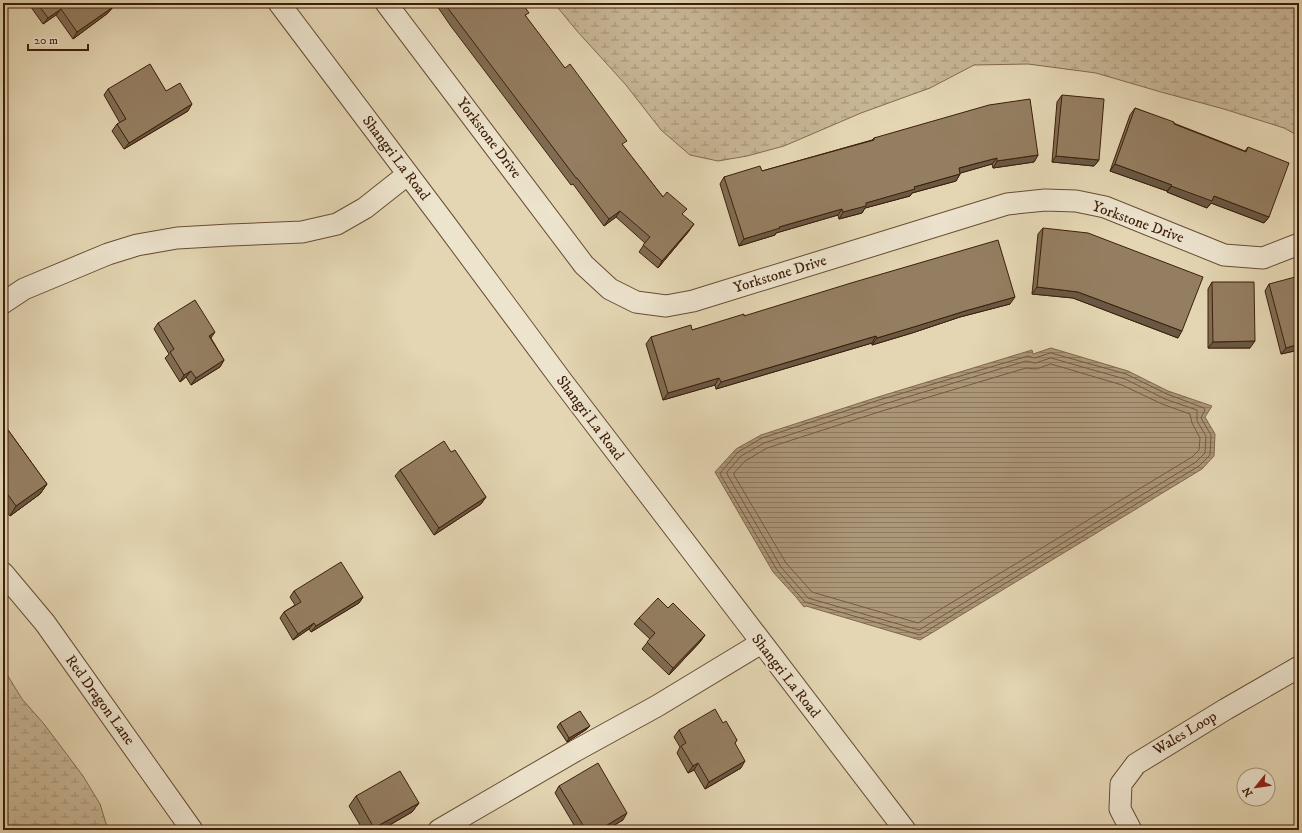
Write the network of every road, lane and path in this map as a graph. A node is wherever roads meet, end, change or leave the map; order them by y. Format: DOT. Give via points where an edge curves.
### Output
graph roads {
  1 [pos="279,3"];
  2 [pos="386,3"];
  3 [pos="408,174"];
  4 [pos="1299,244"];
  5 [pos="3,303"];
  6 [pos="3,573"];
  7 [pos="761,643"];
  8 [pos="1299,667"];
  9 [pos="192,830"];
  10 [pos="439,830"];
  11 [pos="905,830"];
  12 [pos="1131,830"];
  1 -- 3 [label="street, Shangri La Road"];
  2 -- 4 [label="street, Yorkstone Drive" via="584,265 610,289 636,302 666,306 693,301 1007,204 1045,200 1076,201 1105,207 1224,254 1263,258"];
  3 -- 5 [label="street" via="365,208 337,224 302,232 177,238 138,245 108,254 24,289"];
  3 -- 7 [label="street, Shangri La Road"];
  6 -- 9 [label="street, Red Dragon Lane" via="45,623"];
  7 -- 10 [label="street" via="658,706"];
  7 -- 11 [label="street, Shangri La Road"];
  8 -- 12 [label="street, Wales Loop" via="1136,764 1121,784 1120,809"];
}
